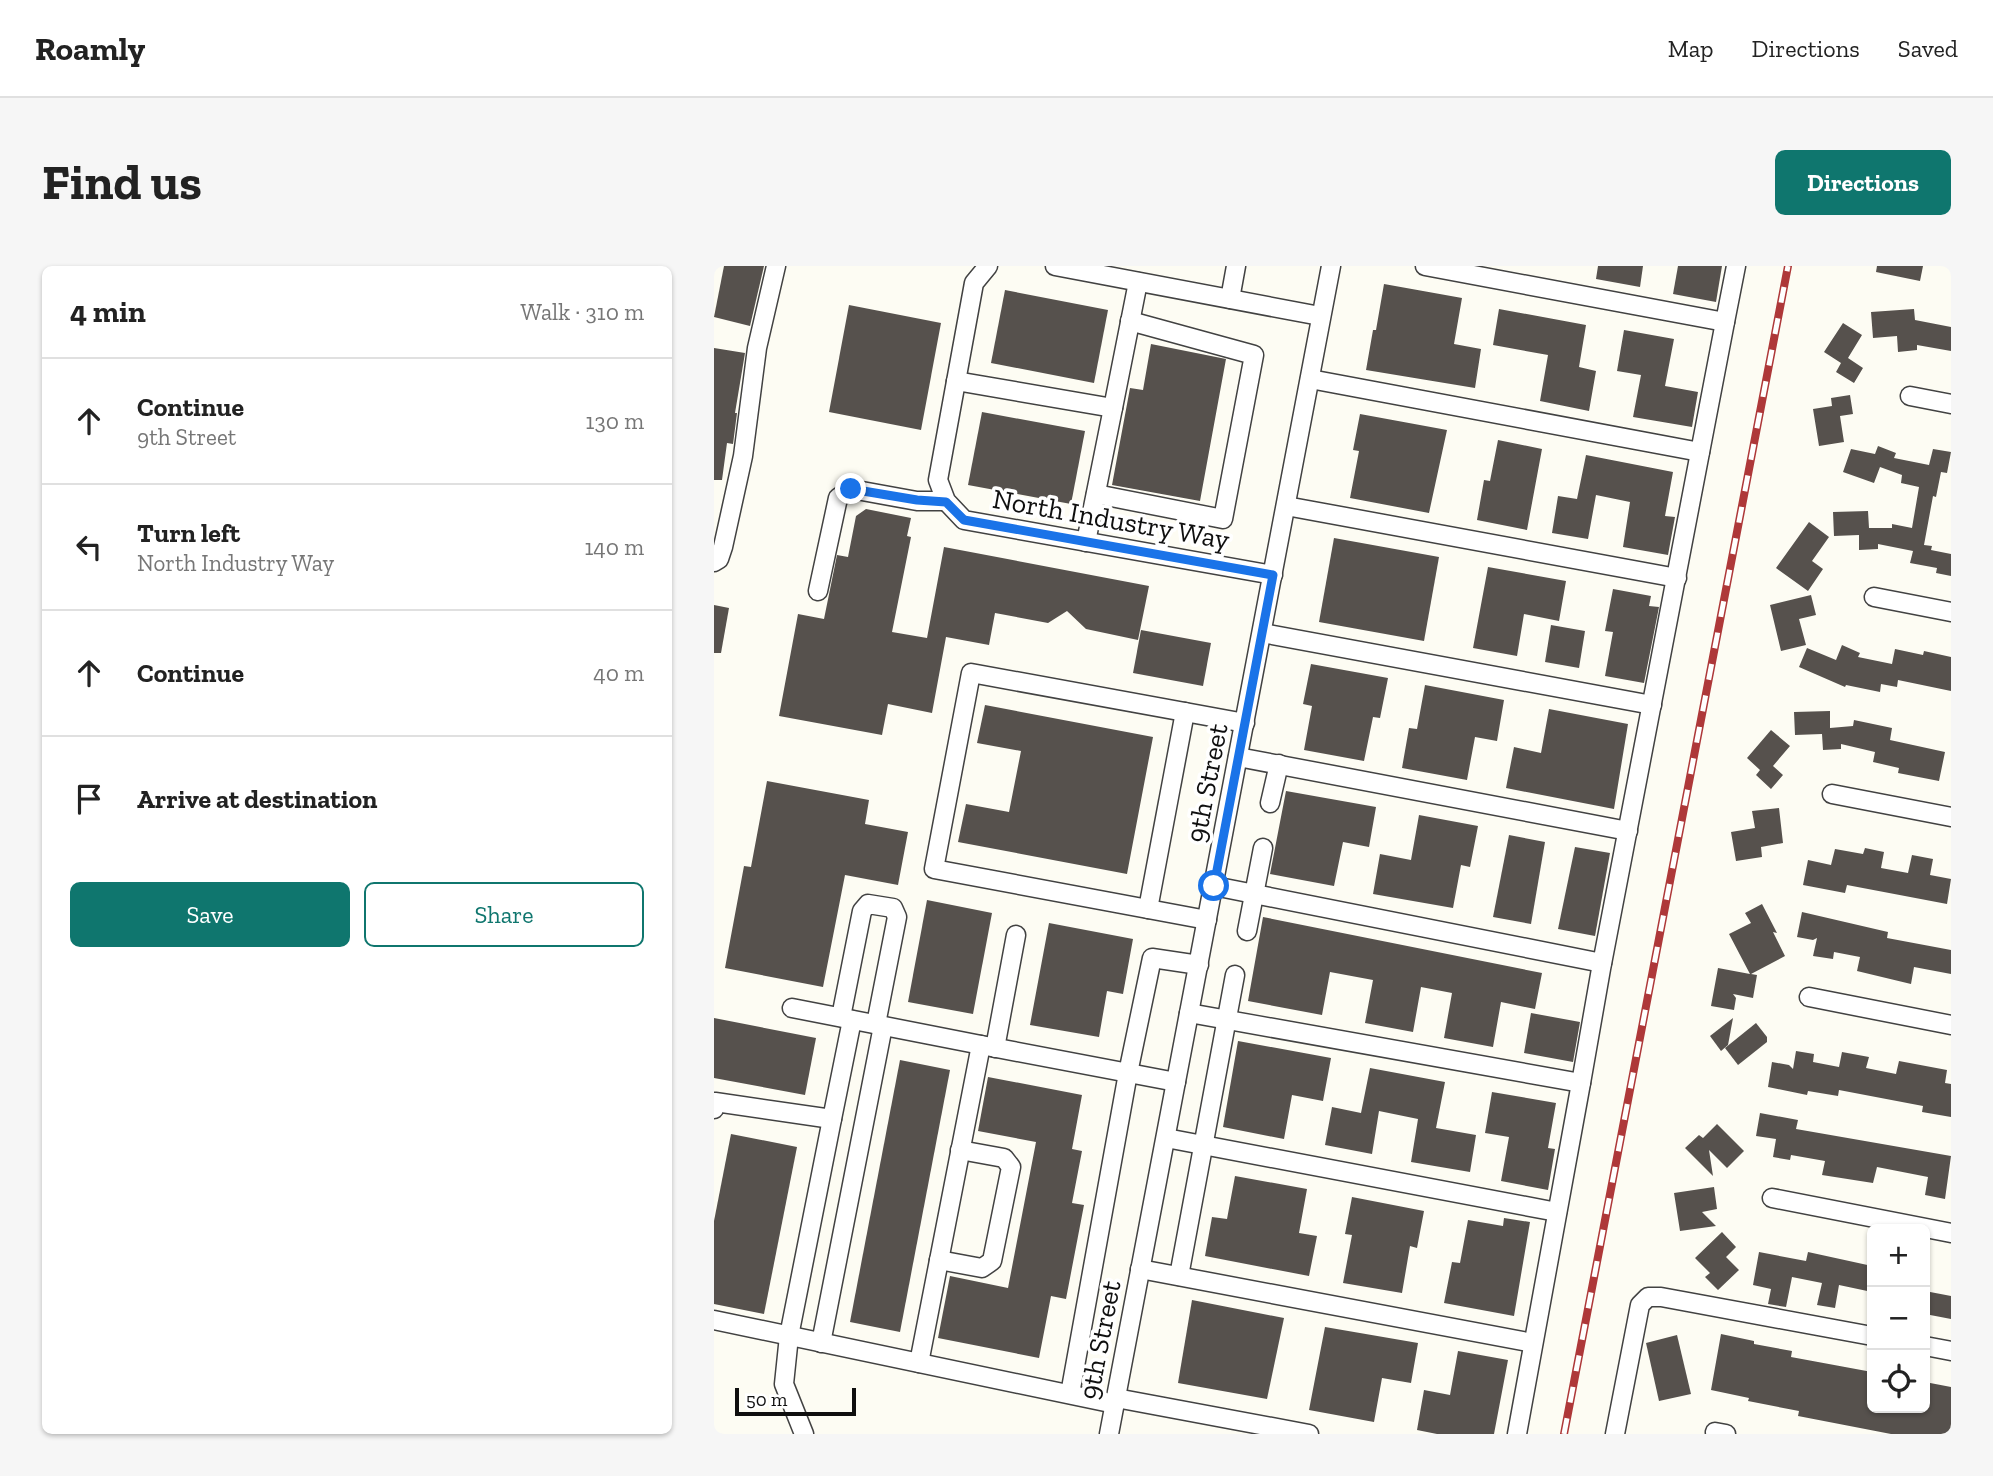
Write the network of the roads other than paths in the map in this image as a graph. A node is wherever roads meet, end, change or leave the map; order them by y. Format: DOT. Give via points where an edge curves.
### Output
graph roads {
  1 [pos="776,266"];
  2 [pos="988,266"];
  3 [pos="1055,266"];
  4 [pos="1236,266"];
  5 [pos="1331,266"];
  6 [pos="1425,266"];
  7 [pos="1736,266"];
  8 [pos="1079,268"];
  9 [pos="1138,282"];
  10 [pos="1230,299"];
  11 [pos="1321,316"];
  12 [pos="1130,321"];
  13 [pos="1725,322"];
  14 [pos="1310,379"];
  15 [pos="956,381"];
  16 [pos="1910,396"];
  17 [pos="1951,404"];
  18 [pos="1114,408"];
  19 [pos="1700,452"];
  20 [pos="1096,494"];
  21 [pos="946,502"];
  22 [pos="1286,506"];
  23 [pos="1086,542"];
  24 [pos="714,562"];
  25 [pos="1273,575"];
  26 [pos="1676,578"];
  27 [pos="818,591"];
  28 [pos="1874,597"];
  29 [pos="1951,612"];
  30 [pos="1262,633"];
  31 [pos="1652,705"];
  32 [pos="1185,712"];
  33 [pos="1245,723"];
  34 [pos="1238,757"];
  35 [pos="1279,764"];
  36 [pos="1832,794"];
  37 [pos="1270,803"];
  38 [pos="1951,817"];
  39 [pos="1628,831"];
  40 [pos="1263,848"];
  41 [pos="1214,886"];
  42 [pos="1253,894"];
  43 [pos="1148,909"];
  44 [pos="1207,920"];
  45 [pos="1247,931"];
  46 [pos="1016,935"];
  47 [pos="1602,962"];
  48 [pos="1199,965"];
  49 [pos="1235,975"];
  50 [pos="1810,997"];
  51 [pos="792,1008"];
  52 [pos="1189,1013"];
  53 [pos="846,1019"];
  54 [pos="1227,1020"];
  55 [pos="879,1025"];
  56 [pos="1951,1025"];
  57 [pos="988,1046"];
  58 [pos="1128,1073"];
  59 [pos="1176,1082"];
  60 [pos="1581,1083"];
  61 [pos="714,1109"];
  62 [pos="832,1119"];
  63 [pos="1166,1138"];
  64 [pos="1204,1145"];
  65 [pos="960,1150"];
  66 [pos="1772,1198"];
  67 [pos="1557,1212"];
  68 [pos="1951,1233"];
  69 [pos="939,1260"];
  70 [pos="1140,1269"];
  71 [pos="1179,1276"];
  72 [pos="714,1320"];
  73 [pos="1867,1335"];
  74 [pos="789,1336"];
  75 [pos="821,1343"];
  76 [pos="1533,1343"];
  77 [pos="1930,1347"];
  78 [pos="1951,1350"];
  79 [pos="919,1363"];
  80 [pos="1070,1394"];
  81 [pos="1115,1401"];
  82 [pos="804,1434"];
  83 [pos="1109,1434"];
  84 [pos="1309,1434"];
  85 [pos="1517,1434"];
  86 [pos="1615,1434"];
  1 -- 24 [label="street" via="757,348 744,456 723,547"];
  2 -- 15 [label="street" via="974,283"];
  3 -- 8 [label="street"];
  4 -- 10 [label="street"];
  5 -- 11 [label="street, 9th Street"];
  6 -- 13 [label="street"];
  7 -- 13 [label="street"];
  8 -- 9 [label="street"];
  9 -- 10 [label="street"];
  9 -- 12 [label="street"];
  10 -- 11 [label="street"];
  11 -- 14 [label="street, 9th Street"];
  12 -- 18 [label="street"];
  12 -- 20 [label="street" via="1254,355 1223,519"];
  13 -- 19 [label="street"];
  14 -- 19 [label="street"];
  14 -- 22 [label="street, 9th Street"];
  15 -- 18 [label="street"];
  15 -- 21 [label="street" via="938,480"];
  16 -- 17 [label="street"];
  18 -- 20 [label="street"];
  19 -- 26 [label="street"];
  20 -- 23 [label="street"];
  21 -- 23 [label="street, North Industry Way" via="964,520"];
  21 -- 27 [label="street" via="851,489 838,498"];
  22 -- 25 [label="street, 9th Street"];
  22 -- 26 [label="street"];
  23 -- 25 [label="street, North Industry Way"];
  25 -- 30 [label="street, 9th Street"];
  26 -- 31 [label="street"];
  28 -- 29 [label="street"];
  30 -- 31 [label="street"];
  30 -- 33 [label="street, 9th Street"];
  31 -- 39 [label="street"];
  32 -- 33 [label="street"];
  32 -- 43 [label="street"];
  32 -- 43 [label="street" via="971,673 936,856 934,869"];
  33 -- 34 [label="street, 9th Street"];
  34 -- 35 [label="street"];
  34 -- 41 [label="street, 9th Street"];
  35 -- 37 [label="street"];
  35 -- 39 [label="street"];
  36 -- 38 [label="street"];
  39 -- 47 [label="street"];
  40 -- 42 [label="street"];
  41 -- 42 [label="street"];
  41 -- 44 [label="street, 9th Street"];
  42 -- 45 [label="street"];
  42 -- 47 [label="street"];
  43 -- 44 [label="street"];
  44 -- 48 [label="street, 9th Street"];
  46 -- 57 [label="street"];
  47 -- 60 [label="street"];
  48 -- 52 [label="street, 9th Street"];
  48 -- 58 [label="street" via="1152,958"];
  49 -- 54 [label="street"];
  50 -- 56 [label="street"];
  51 -- 53 [label="street"];
  52 -- 54 [label="street"];
  52 -- 59 [label="street, 9th Street"];
  53 -- 55 [label="street"];
  53 -- 55 [label="street" via="862,911 868,904 893,908 897,917"];
  53 -- 62 [label="street"];
  54 -- 60 [label="street"];
  54 -- 64 [label="street"];
  55 -- 57 [label="street"];
  55 -- 75 [label="street"];
  57 -- 58 [label="street"];
  57 -- 65 [label="street"];
  58 -- 59 [label="street"];
  58 -- 80 [label="street"];
  59 -- 63 [label="street, 9th Street"];
  60 -- 67 [label="street"];
  61 -- 62 [label="street" via="715,1102"];
  62 -- 74 [label="street"];
  63 -- 64 [label="street"];
  63 -- 70 [label="street, 9th Street"];
  64 -- 67 [label="street"];
  64 -- 71 [label="street"];
  65 -- 69 [label="street"];
  65 -- 69 [label="street" via="1004,1158 1011,1167 992,1261 982,1268"];
  66 -- 68 [label="street"];
  67 -- 76 [label="street"];
  69 -- 79 [label="street"];
  70 -- 71 [label="street"];
  70 -- 81 [label="street, 9th Street"];
  71 -- 76 [label="street"];
  72 -- 74 [label="street"];
  73 -- 86 [label="street" via="1648,1297 1640,1305"];
  74 -- 75 [label="street"];
  74 -- 82 [label="street" via="784,1384"];
  75 -- 79 [label="street"];
  76 -- 85 [label="street"];
  77 -- 78 [label="street"];
  79 -- 80 [label="street"];
  80 -- 81 [label="street"];
  81 -- 83 [label="street, 9th Street"];
  81 -- 84 [label="street"];
}
